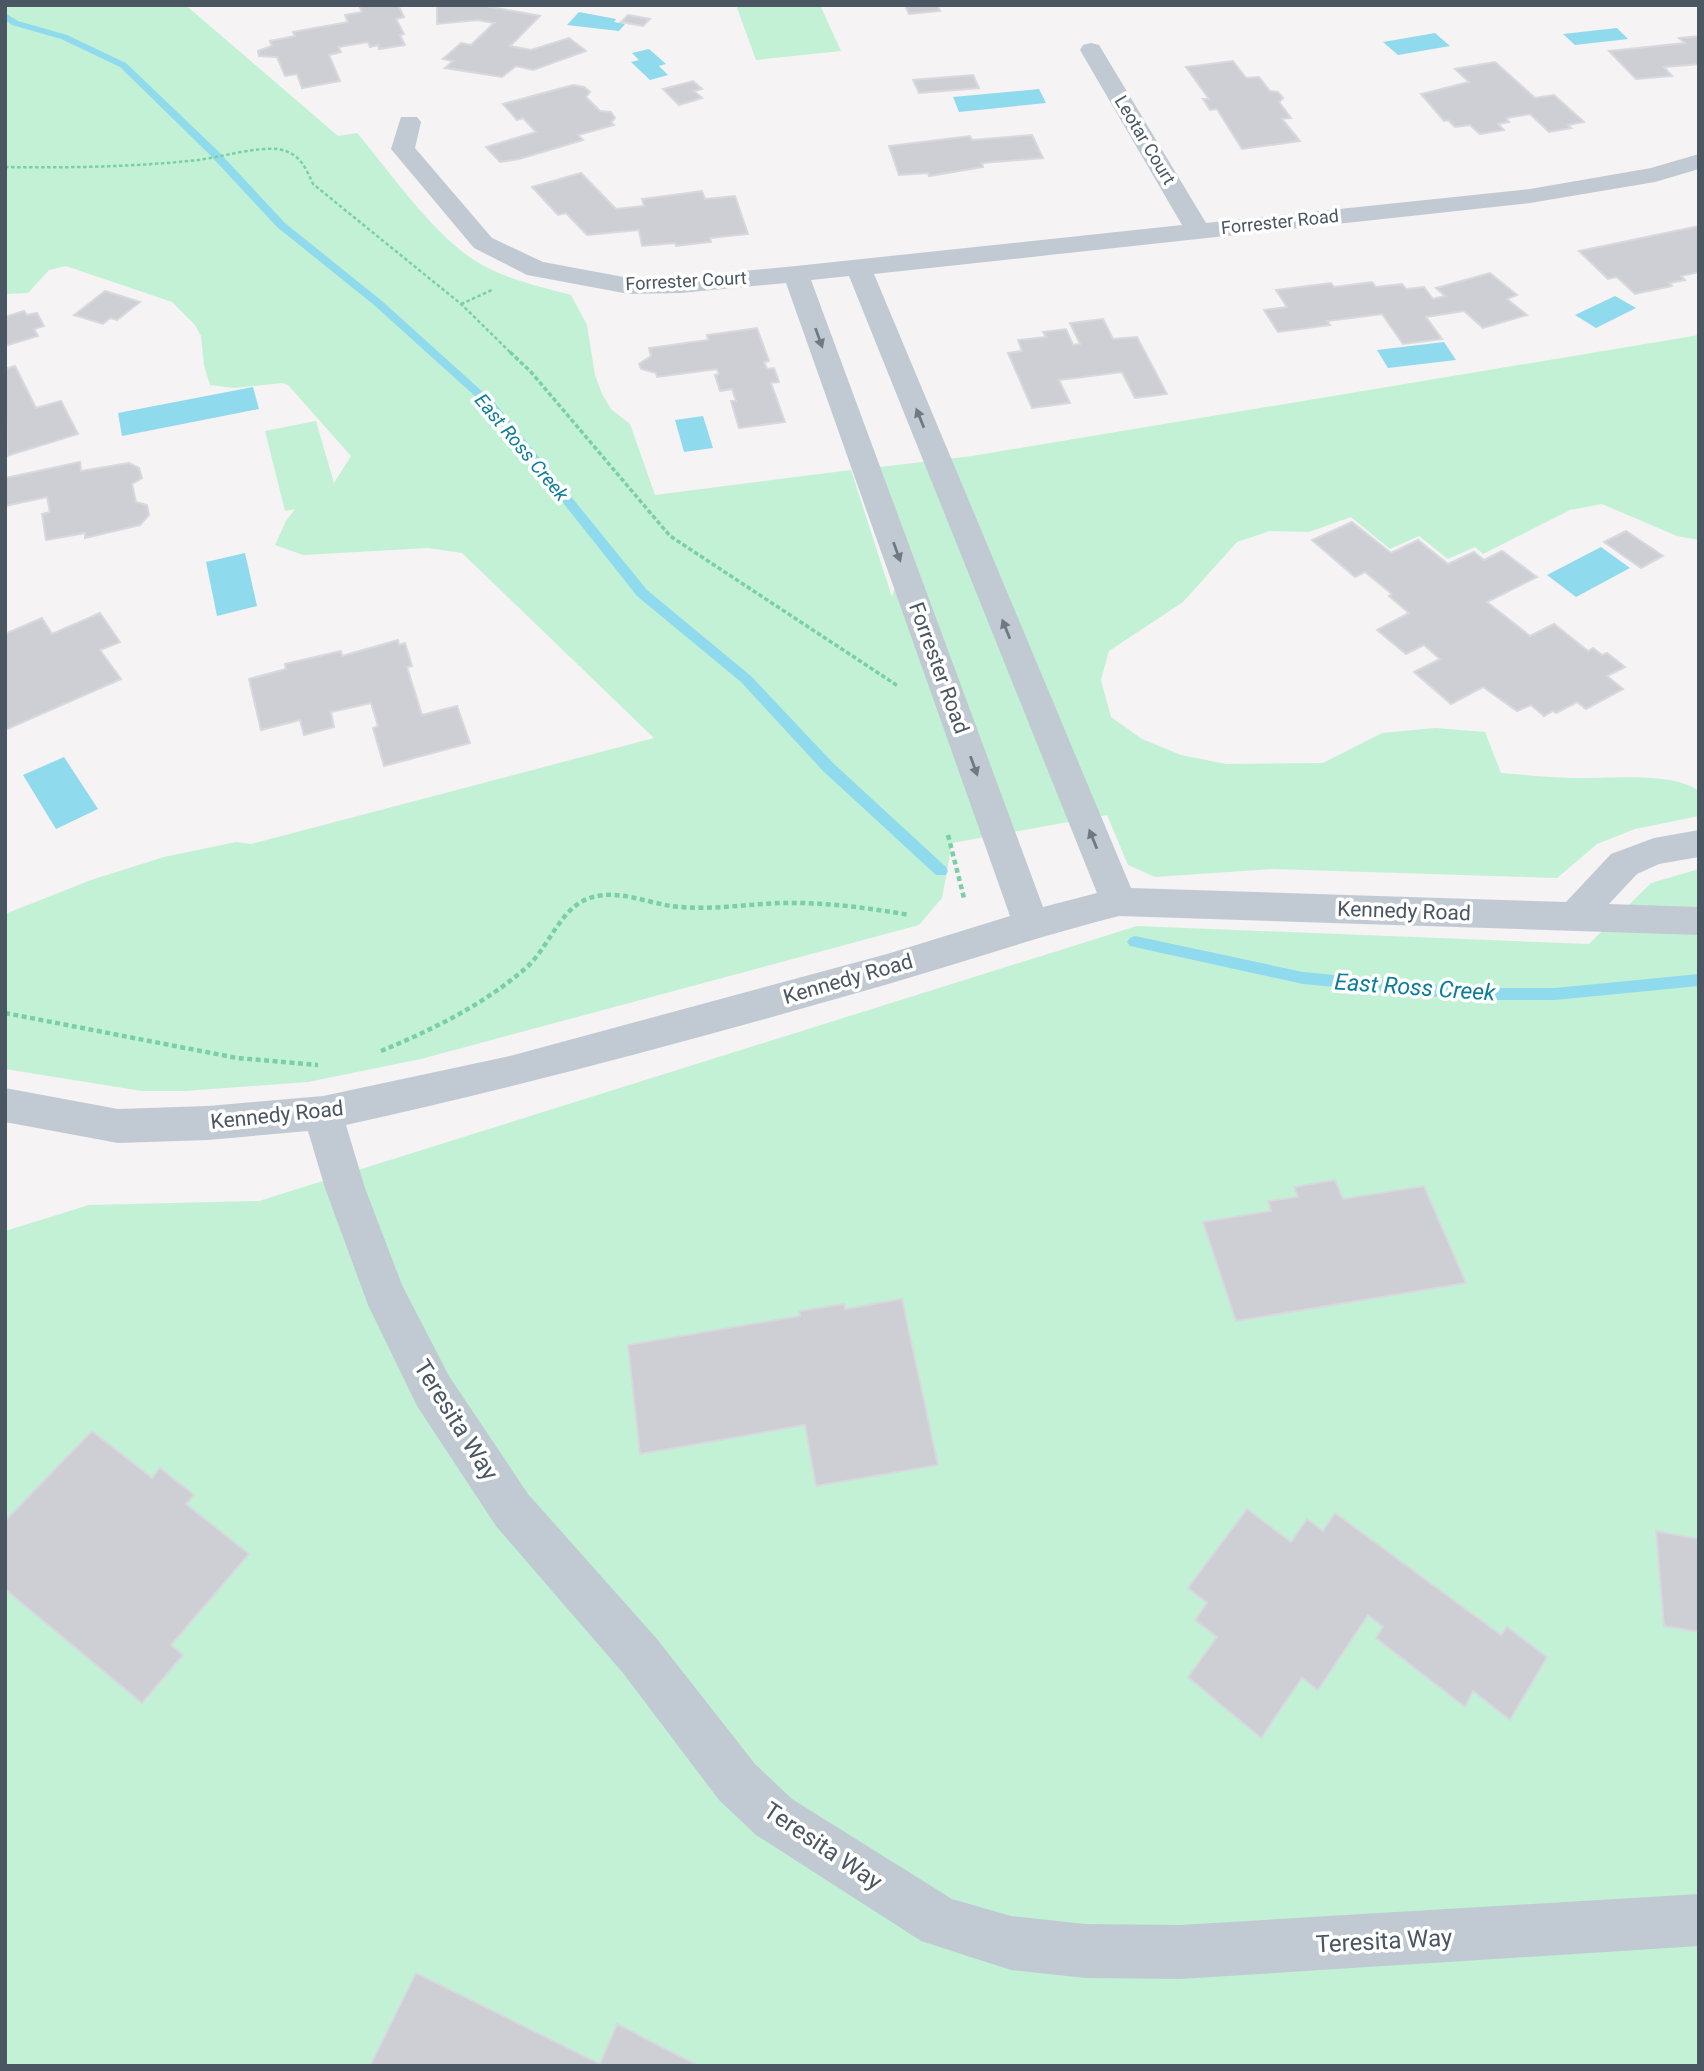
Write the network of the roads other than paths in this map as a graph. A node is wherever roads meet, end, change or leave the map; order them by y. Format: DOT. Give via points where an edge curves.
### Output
graph roads {
  1 [pos="1091,50"];
  2 [pos="409,122"];
  3 [pos="1699,161"];
  4 [pos="1199,230"];
  5 [pos="858,267"];
  6 [pos="796,274"];
  7 [pos="1699,844"];
  8 [pos="1119,902"];
  9 [pos="1575,916"];
  10 [pos="1699,921"];
  11 [pos="1031,924"];
  12 [pos="5,1105"];
  13 [pos="323,1114"];
  14 [pos="1699,1920"];
  1 -- 4 [label="street, Leotar Court"];
  2 -- 6 [label="street, Forrester Court" via="403,149 466,226 483,243 536,269 629,286"];
  3 -- 4 [label="street, Forrester Road" via="1655,174 1530,196"];
  4 -- 5 [label="street, Forrester Road"];
  5 -- 6 [label="street, Forrester Road"];
  8 -- 5 [label="street, one-way"];
  6 -- 11 [label="street, Forrester Road, one-way"];
  7 -- 9 [label="street" via="1654,852 1624,864"];
  8 -- 9 [label="street, Kennedy Road"];
  8 -- 11 [label="street, Kennedy Road"];
  9 -- 10 [label="street, Kennedy Road"];
  11 -- 13 [label="street, Kennedy Road" via="887,969 510,1072"];
  12 -- 13 [label="street, Kennedy Road" via="118,1126"];
  13 -- 14 [label="street, Teresita Way" via="383,1291 433,1391 512,1510 640,1656 737,1782 774,1817 940,1922 1011,1943 1086,1951 1180,1952"];
}
